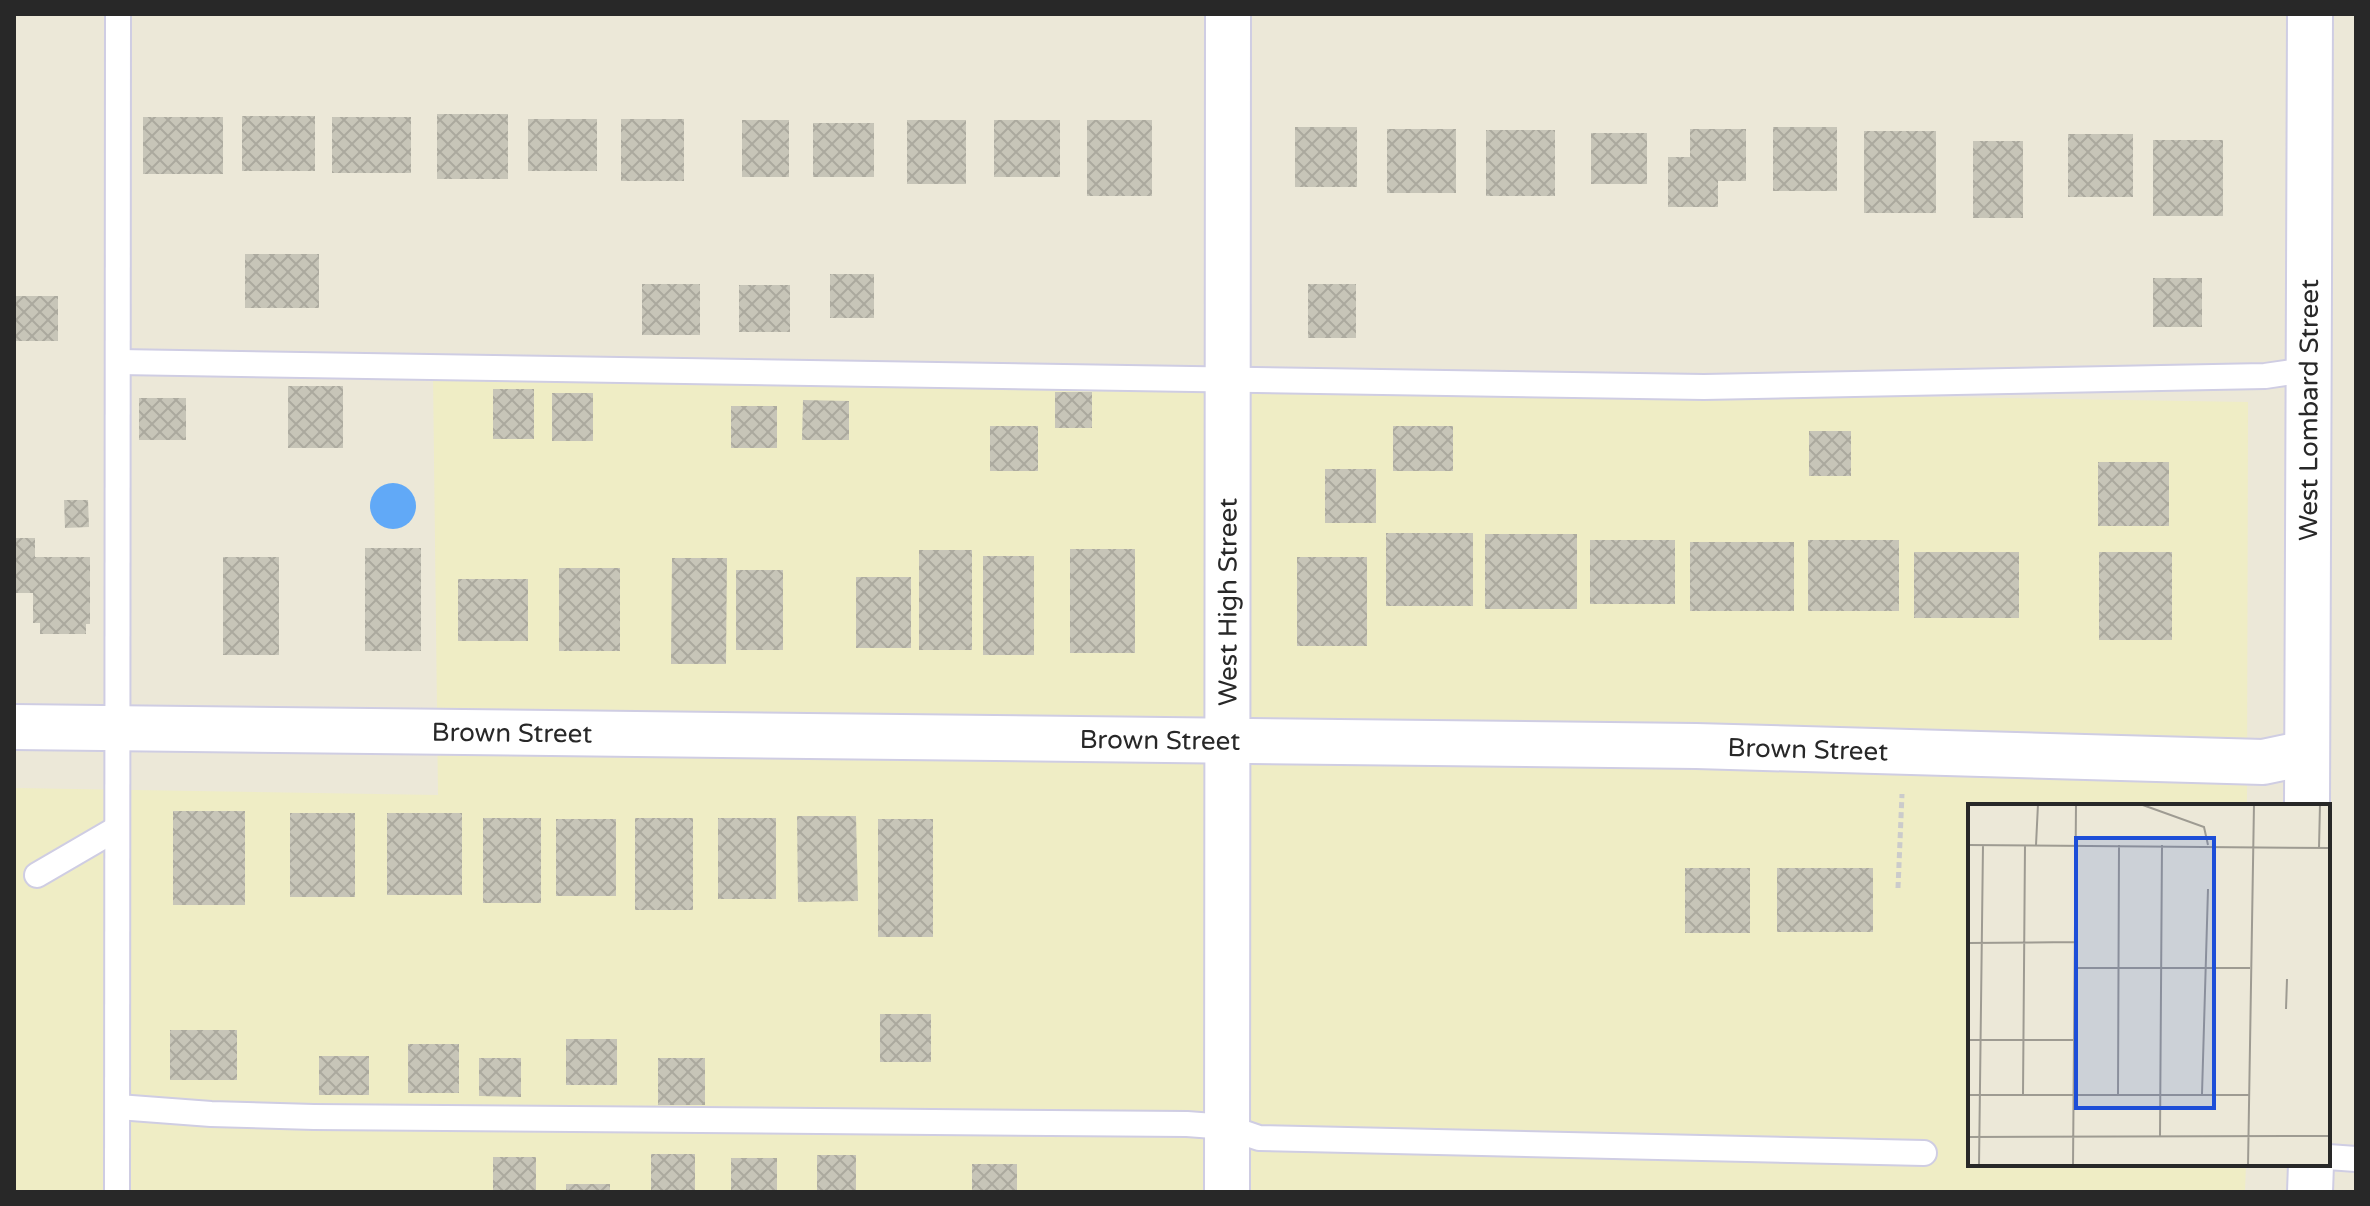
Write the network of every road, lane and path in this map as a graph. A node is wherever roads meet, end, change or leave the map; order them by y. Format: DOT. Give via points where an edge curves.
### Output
graph roads {
  1 [pos="118,14"];
  2 [pos="1228,14"];
  3 [pos="2310,14"];
  4 [pos="119,362"];
  5 [pos="2307,370"];
  6 [pos="1227,379"];
  7 [pos="14,727"];
  8 [pos="116,729"];
  9 [pos="1226,740"];
  10 [pos="2306,753"];
  11 [pos="1902,781"];
  12 [pos="2307,804"];
  13 [pos="116,829"];
  14 [pos="37,875"];
  15 [pos="1898,888"];
  16 [pos="118,1107"];
  17 [pos="1227,1127"];
  18 [pos="1924,1153"];
  19 [pos="2330,1157"];
  20 [pos="2356,1159"];
  21 [pos="2311,1166"];
  22 [pos="117,1192"];
  23 [pos="1227,1192"];
  24 [pos="2310,1192"];
  1 -- 4 [label="lane"];
  2 -- 6 [label="street, West High Street"];
  3 -- 5 [label="street, West Lombard Street"];
  4 -- 6 [label="lane"];
  4 -- 8 [label="lane"];
  5 -- 6 [label="lane" via="2265,376 1704,387"];
  5 -- 10 [label="street, West Lombard Street"];
  6 -- 9 [label="street, West High Street"];
  7 -- 8 [label="street, Brown Street"];
  8 -- 9 [label="street, Brown Street"];
  8 -- 13 [label="lane"];
  9 -- 10 [label="street, Brown Street" via="2263,762"];
  9 -- 17 [label="street, West High Street"];
  10 -- 12 [label="street, West Lombard Street"];
  11 -- 15 [label="path"];
  13 -- 14 [label="lane"];
  13 -- 16 [label="lane"];
  16 -- 17 [label="lane" via="314,1117"];
  16 -- 22 [label="lane"];
  17 -- 18 [label="lane" via="1259,1138"];
  17 -- 23 [label="street, West High Street"];
  19 -- 20 [label="lane"];
  21 -- 24 [label="street"];
}
